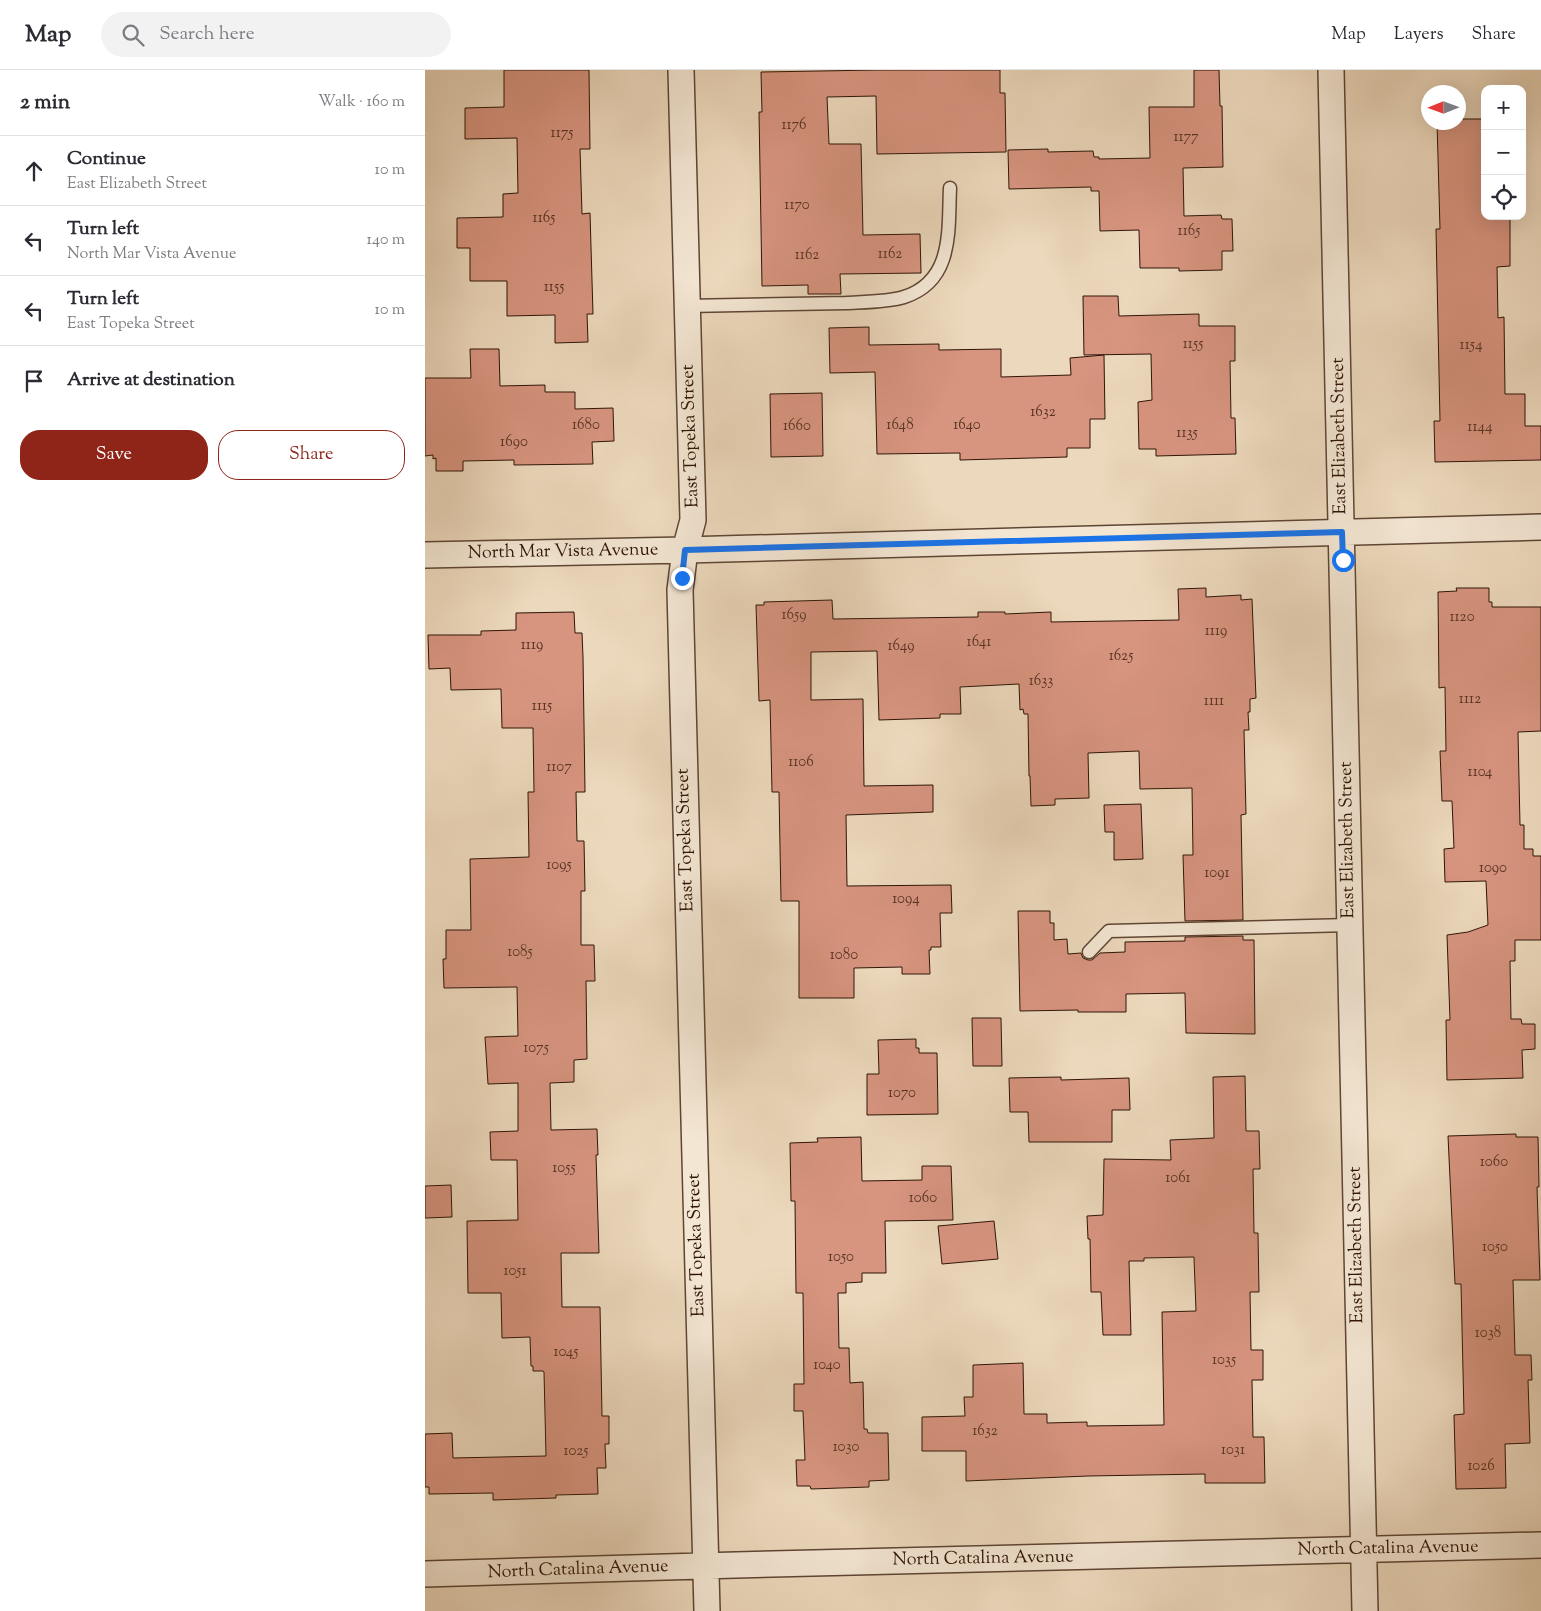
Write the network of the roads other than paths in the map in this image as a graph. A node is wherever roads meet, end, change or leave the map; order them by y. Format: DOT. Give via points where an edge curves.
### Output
graph roads {
  1 [pos="681,70"];
  2 [pos="1331,70"];
  3 [pos="950,188"];
  4 [pos="687,306"];
  5 [pos="1541,527"];
  6 [pos="1342,532"];
  7 [pos="685,550"];
  8 [pos="425,555"];
  9 [pos="1350,925"];
  10 [pos="1089,952"];
  11 [pos="1541,1545"];
  12 [pos="1363,1549"];
  13 [pos="706,1566"];
  14 [pos="425,1574"];
  15 [pos="707,1611"];
  16 [pos="1365,1611"];
  1 -- 4 [label="street, East Topeka Street"];
  2 -- 6 [label="street, East Elizabeth Street"];
  3 -- 4 [label="lane" via="948,241 938,274 925,286 904,297 846,304"];
  4 -- 7 [label="street, East Topeka Street" via="693,520"];
  5 -- 6 [label="street, North Mar Vista Avenue"];
  6 -- 7 [label="street, North Mar Vista Avenue"];
  6 -- 9 [label="street, East Elizabeth Street"];
  7 -- 8 [label="street, North Mar Vista Avenue"];
  7 -- 13 [label="street, East Topeka Street" via="680,590"];
  9 -- 10 [label="lane" via="1109,931"];
  9 -- 12 [label="street, East Elizabeth Street"];
  11 -- 12 [label="street, North Catalina Avenue"];
  12 -- 13 [label="street, North Catalina Avenue"];
  12 -- 16 [label="street, East Elizabeth Street"];
  13 -- 14 [label="street, North Catalina Avenue"];
  13 -- 15 [label="street, East Topeka Street"];
}
